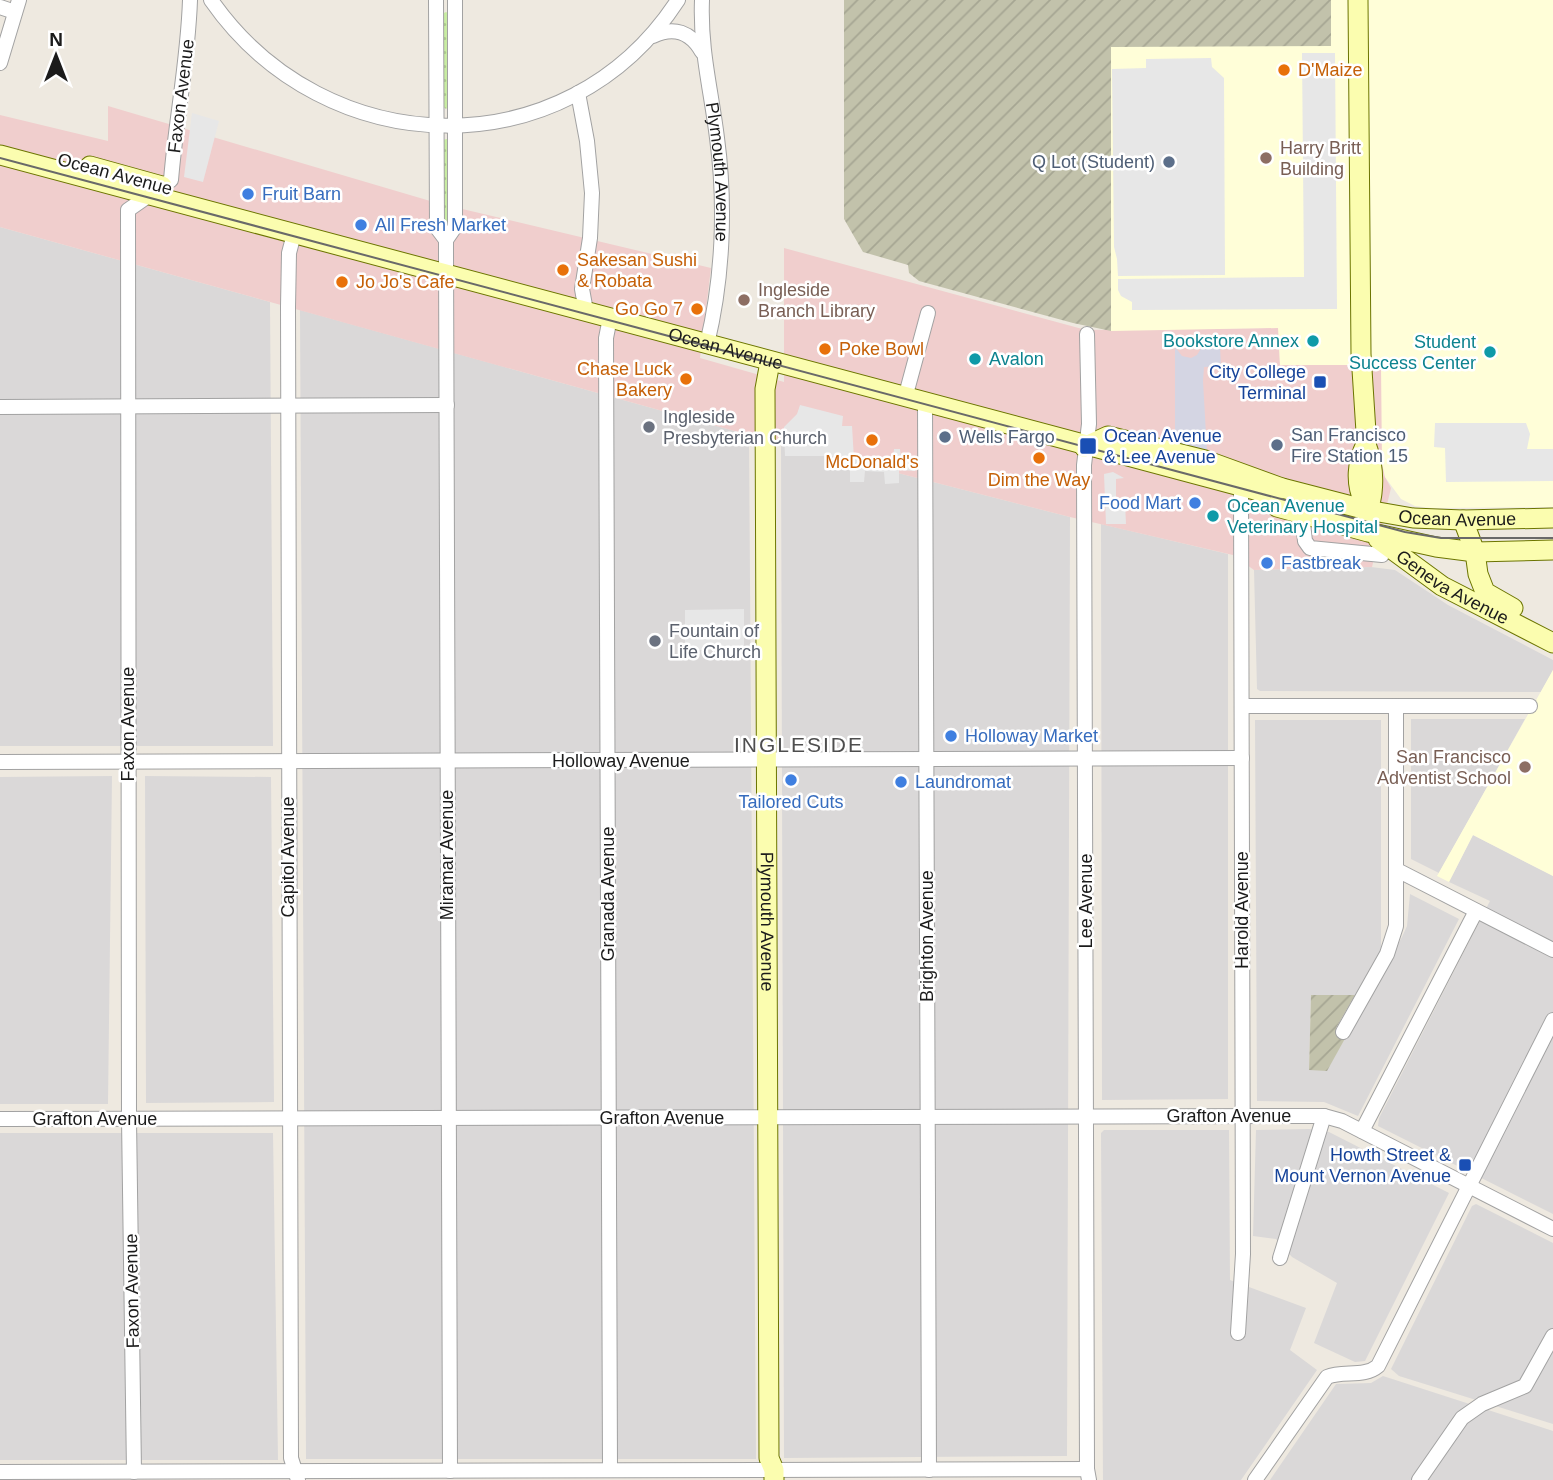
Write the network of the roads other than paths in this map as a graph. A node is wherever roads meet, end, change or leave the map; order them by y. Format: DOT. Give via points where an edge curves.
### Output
graph roads {
  1 [pos="190,0"];
  2 [pos="211,0"];
  3 [pos="436,0"];
  4 [pos="455,0"];
  5 [pos="678,0"];
  6 [pos="702,0"];
  7 [pos="1358,0"];
  8 [pos="17,6"];
  9 [pos="0,7"];
  10 [pos="651,36"];
  11 [pos="703,54"];
  12 [pos="0,63"];
  13 [pos="578,93"];
  14 [pos="437,125"];
  15 [pos="455,126"];
  16 [pos="0,143"];
  17 [pos="0,155"];
  18 [pos="156,190"];
  19 [pos="294,234"];
  20 [pos="446,240"];
  21 [pos="446,274"];
  22 [pos="586,311"];
  23 [pos="928,313"];
  24 [pos="610,318"];
  25 [pos="1087,334"];
  26 [pos="707,344"];
  27 [pos="770,362"];
  28 [pos="864,387"];
  29 [pos="905,398"];
  30 [pos="447,405"];
  31 [pos="288,406"];
  32 [pos="0,407"];
  33 [pos="129,407"];
  34 [pos="925,409"];
  35 [pos="1087,446"];
  36 [pos="1250,488"];
  37 [pos="1282,488"];
  38 [pos="1302,515"];
  39 [pos="1553,518"];
  40 [pos="1368,520"];
  41 [pos="1463,520"];
  42 [pos="1553,550"];
  43 [pos="1475,552"];
  44 [pos="1357,553"];
  45 [pos="1382,555"];
  46 [pos="1553,628"];
  47 [pos="1553,643"];
  48 [pos="1242,706"];
  49 [pos="1396,706"];
  50 [pos="1530,706"];
  51 [pos="1242,758"];
  52 [pos="1085,759"];
  53 [pos="446,760"];
  54 [pos="128,761"];
  55 [pos="287,761"];
  56 [pos="767,761"];
  57 [pos="927,761"];
  58 [pos="0,762"];
  59 [pos="607,762"];
  60 [pos="1396,870"];
  61 [pos="1476,911"];
  62 [pos="1553,950"];
  63 [pos="1553,1020"];
  64 [pos="1343,1032"];
  65 [pos="1243,1116"];
  66 [pos="1324,1116"];
  67 [pos="928,1117"];
  68 [pos="1086,1117"];
  69 [pos="289,1118"];
  70 [pos="448,1118"];
  71 [pos="609,1118"];
  72 [pos="768,1118"];
  73 [pos="0,1119"];
  74 [pos="129,1119"];
  75 [pos="1362,1131"];
  76 [pos="1469,1186"];
  77 [pos="1553,1229"];
  78 [pos="1280,1258"];
  79 [pos="1238,1333"];
  80 [pos="1553,1336"];
  81 [pos="610,1470"];
  82 [pos="929,1470"];
  83 [pos="450,1471"];
  84 [pos="0,1472"];
  85 [pos="134,1472"];
  86 [pos="774,1475"];
  87 [pos="1088,1475"];
  88 [pos="296,1476"];
  89 [pos="1255,1480"];
  90 [pos="1419,1480"];
  1 -- 18 [label="street, Faxon Avenue" via="172,180"];
  2 -- 14 [label="street" via="258,54 312,92 375,117"];
  3 -- 14 [label="street, Miramar Avenue"];
  4 -- 15 [label="street, Miramar Avenue"];
  5 -- 10 [label="street"];
  6 -- 11 [label="street, Plymouth Avenue"];
  7 -- 40 [label="main road" via="1366,438 1358,460 1359,492"];
  8 -- 9 [label="street"];
  8 -- 12 [label="street"];
  10 -- 11 [label="street" via="680,32 697,43"];
  10 -- 13 [label="street" via="618,67"];
  11 -- 26 [label="street, Plymouth Avenue" via="721,189 719,271"];
  13 -- 15 [label="street" via="507,120"];
  13 -- 22 [label="street" via="592,193 582,289"];
  14 -- 15 [label="street"];
  14 -- 20 [label="street, Miramar Avenue" via="437,228"];
  15 -- 20 [label="street, Miramar Avenue" via="456,228"];
  16 -- 18 [label="main road, Ocean Avenue" via="134,176"];
  17 -- 18 [label="main road, Ocean Avenue"];
  18 -- 19 [label="main road, Ocean Avenue" via="226,216"];
  18 -- 33 [label="street, Faxon Avenue" via="128,210"];
  19 -- 21 [label="main road, Ocean Avenue" via="307,247 430,282"];
  19 -- 31 [label="street, Capitol Avenue" via="289,253"];
  20 -- 21 [label="street, Miramar Avenue"];
  21 -- 22 [label="main road, Ocean Avenue" via="470,267 574,297"];
  21 -- 30 [label="street, Miramar Avenue"];
  22 -- 24 [label="main road, Ocean Avenue"];
  23 -- 29 [label="street"];
  24 -- 26 [label="main road, Ocean Avenue"];
  24 -- 59 [label="street, Granada Avenue" via="606,338"];
  25 -- 35 [label="street, Lee Avenue"];
  26 -- 27 [label="main road, Ocean Avenue"];
  27 -- 28 [label="main road, Ocean Avenue"];
  27 -- 56 [label="main road, Plymouth Avenue" via="765,381"];
  28 -- 29 [label="main road, Ocean Avenue"];
  28 -- 34 [label="main road, Ocean Avenue" via="892,403"];
  29 -- 34 [label="main road, Ocean Avenue"];
  30 -- 31 [label="street"];
  30 -- 53 [label="street, Miramar Avenue"];
  31 -- 33 [label="street"];
  31 -- 55 [label="street, Capitol Avenue"];
  32 -- 33 [label="street"];
  33 -- 54 [label="street, Faxon Avenue"];
  34 -- 35 [label="main road, Ocean Avenue"];
  34 -- 57 [label="street, Brighton Avenue"];
  35 -- 36 [label="main road, Ocean Avenue"];
  35 -- 37 [label="main road, Ocean Avenue" via="1108,436 1205,460"];
  35 -- 52 [label="street, Lee Avenue"];
  36 -- 37 [label="main road, Ocean Avenue"];
  36 -- 38 [label="main road, Ocean Avenue" via="1277,507"];
  36 -- 48 [label="street, Harold Avenue"];
  37 -- 40 [label="main road, Ocean Avenue"];
  38 -- 40 [label="main road, Ocean Avenue"];
  38 -- 44 [label="street" via="1310,548"];
  39 -- 41 [label="main road, Ocean Avenue"];
  40 -- 41 [label="main road, Ocean Avenue"];
  40 -- 43 [label="main road, Ocean Avenue" via="1436,547"];
  40 -- 44 [label="street"];
  40 -- 47 [label="main road, Geneva Avenue" via="1442,586"];
  41 -- 43 [label="main road, Geneva Avenue"];
  42 -- 43 [label="main road, Ocean Avenue"];
  43 -- 46 [label="main road, Geneva Avenue" via="1485,592"];
  44 -- 45 [label="street"];
  48 -- 49 [label="street"];
  48 -- 51 [label="street, Harold Avenue"];
  49 -- 50 [label="street"];
  49 -- 60 [label="street"];
  51 -- 52 [label="street, Holloway Avenue"];
  51 -- 65 [label="street, Harold Avenue"];
  52 -- 57 [label="street, Holloway Avenue"];
  52 -- 68 [label="street, Lee Avenue"];
  53 -- 55 [label="street, Holloway Avenue"];
  53 -- 59 [label="street, Holloway Avenue"];
  53 -- 70 [label="street, Miramar Avenue"];
  54 -- 55 [label="street, Holloway Avenue"];
  54 -- 58 [label="street, Holloway Avenue"];
  54 -- 74 [label="street, Faxon Avenue"];
  55 -- 69 [label="street, Capitol Avenue"];
  56 -- 57 [label="street, Holloway Avenue"];
  56 -- 59 [label="street, Holloway Avenue"];
  56 -- 72 [label="main road, Plymouth Avenue"];
  57 -- 67 [label="street, Brighton Avenue"];
  59 -- 71 [label="street, Granada Avenue"];
  60 -- 61 [label="street"];
  60 -- 64 [label="street" via="1392,942"];
  61 -- 62 [label="street"];
  61 -- 75 [label="street"];
  63 -- 76 [label="street"];
  65 -- 66 [label="street, Grafton Avenue"];
  65 -- 68 [label="street, Grafton Avenue"];
  65 -- 79 [label="street, Harold Avenue"];
  66 -- 75 [label="street"];
  66 -- 78 [label="street"];
  67 -- 68 [label="street, Grafton Avenue"];
  67 -- 72 [label="street, Grafton Avenue"];
  67 -- 82 [label="street, Brighton Avenue"];
  68 -- 87 [label="street, Lee Avenue"];
  69 -- 70 [label="street, Grafton Avenue"];
  69 -- 74 [label="street, Grafton Avenue"];
  69 -- 88 [label="street, Capitol Avenue" via="291,1458"];
  70 -- 71 [label="street, Grafton Avenue"];
  70 -- 83 [label="street, Miramar Avenue"];
  71 -- 72 [label="street, Grafton Avenue"];
  71 -- 81 [label="street, Granada Avenue"];
  72 -- 86 [label="main road, Plymouth Avenue" via="769,1458"];
  73 -- 74 [label="street, Grafton Avenue"];
  74 -- 85 [label="street, Faxon Avenue"];
  75 -- 76 [label="street"];
  76 -- 77 [label="street"];
  76 -- 89 [label="street" via="1378,1366 1364,1373 1327,1377"];
  80 -- 90 [label="street" via="1525,1386 1462,1418"];
  81 -- 83 [label="street"];
  81 -- 86 [label="street"];
  82 -- 86 [label="street"];
  82 -- 87 [label="street"];
  83 -- 88 [label="street"];
  84 -- 85 [label="street"];
  85 -- 88 [label="street"];
}
